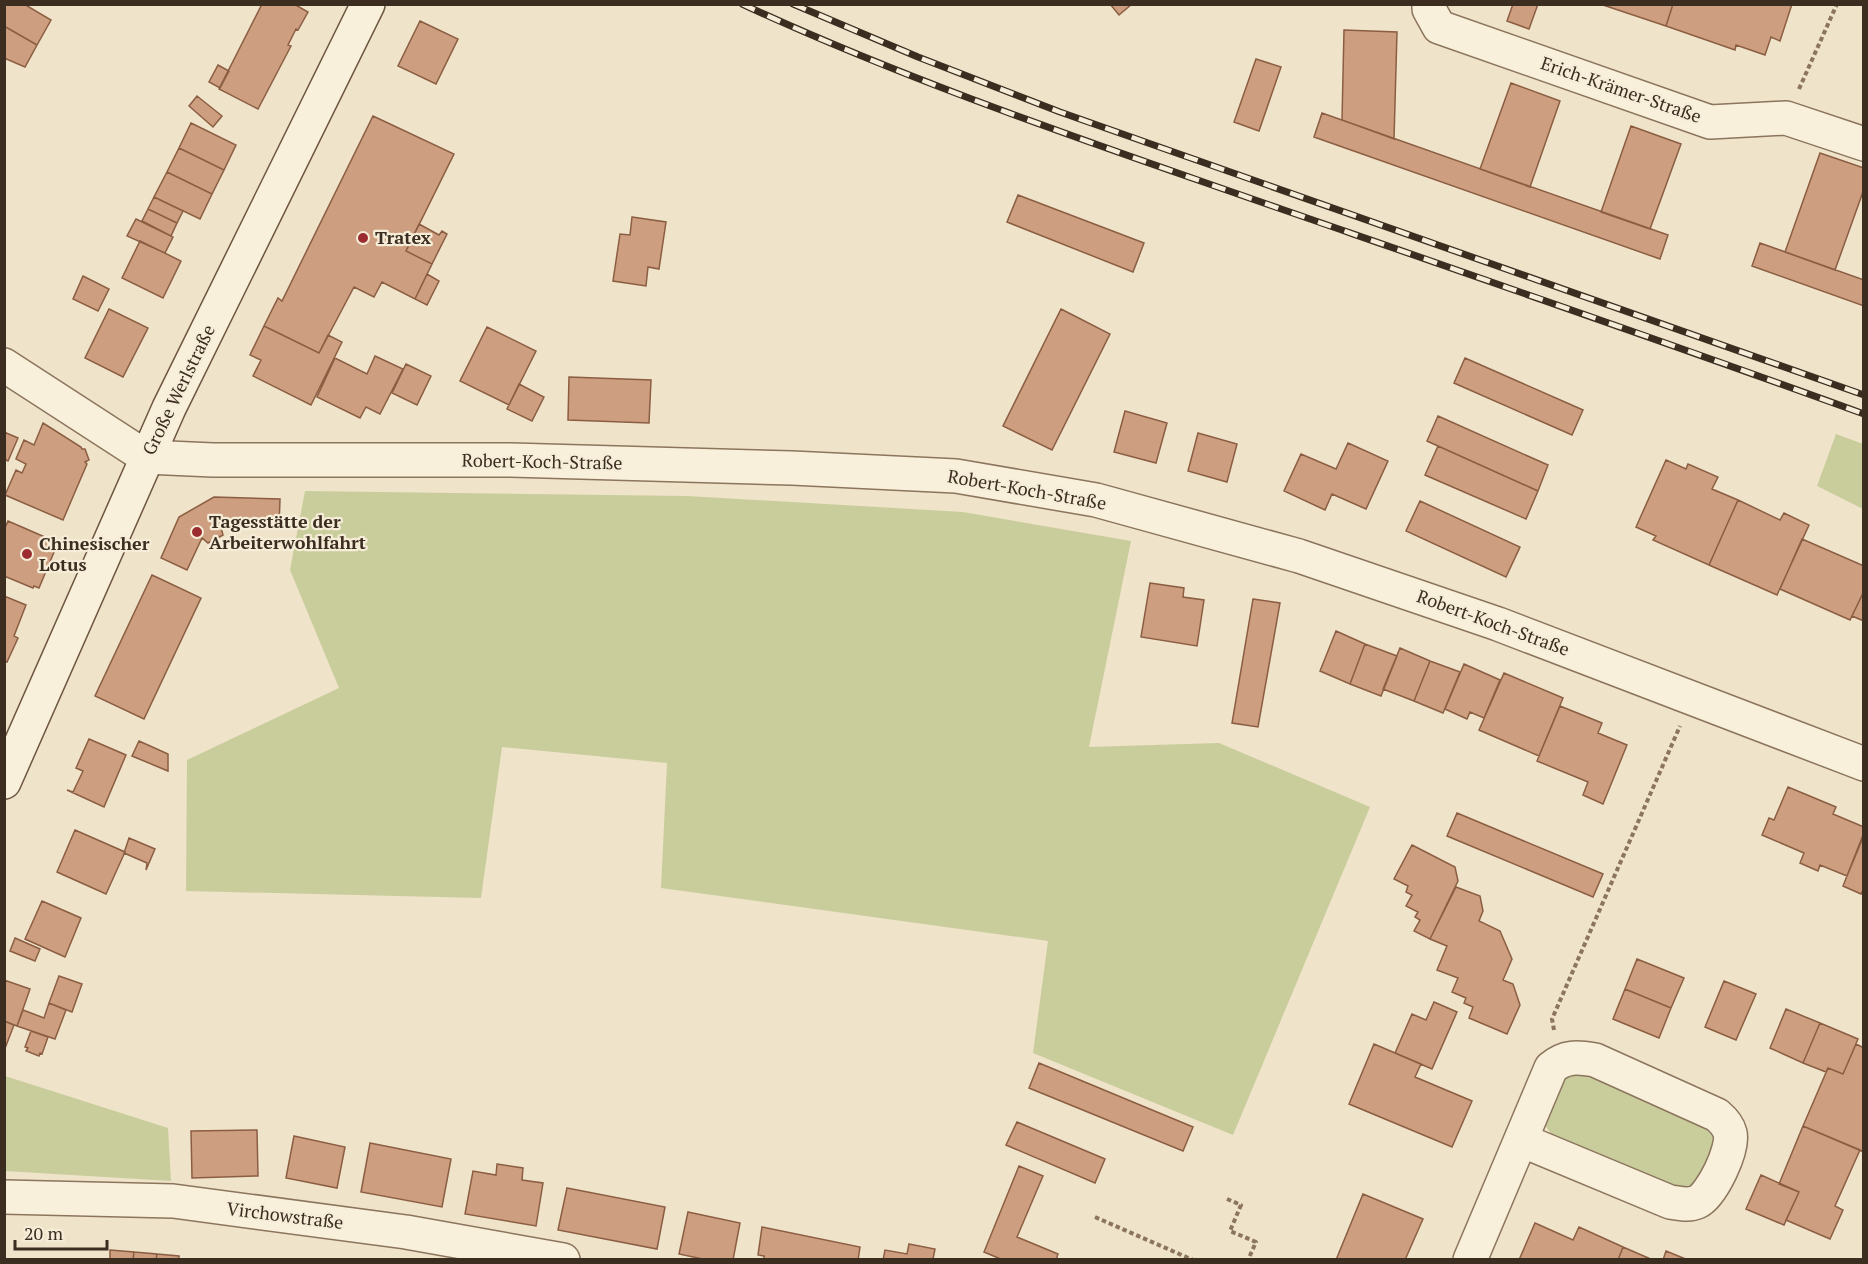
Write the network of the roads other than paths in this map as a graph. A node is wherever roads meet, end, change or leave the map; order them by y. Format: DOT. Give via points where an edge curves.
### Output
graph roads {
  1 [pos="368,4"];
  2 [pos="1429,4"];
  3 [pos="1863,144"];
  4 [pos="4,365"];
  5 [pos="146,457"];
  6 [pos="1863,764"];
  7 [pos="4,782"];
  8 [pos="1521,1140"];
  9 [pos="4,1197"];
  10 [pos="562,1260"];
  11 [pos="1470,1260"];
  1 -- 5 [label="street, Große Werlstraße"];
  2 -- 3 [label="street, Erich-Krämer-Straße" via="1439,27 1710,122 1786,118"];
  4 -- 5 [label="street"];
  5 -- 6 [label="street, Robert-Koch-Straße" via="511,460 792,468 957,476 1096,500 1299,556 1498,624"];
  5 -- 7 [label="street, Große Werlstraße"];
  8 -- 8 [label="street" via="1551,1068 1560,1060 1576,1056 1594,1060 1717,1115 1731,1134 1712,1187 1698,1202 1688,1204 1670,1202"];
  8 -- 11 [label="street"];
  9 -- 10 [label="street, Virchowstraße" via="173,1201 406,1232"];
}
